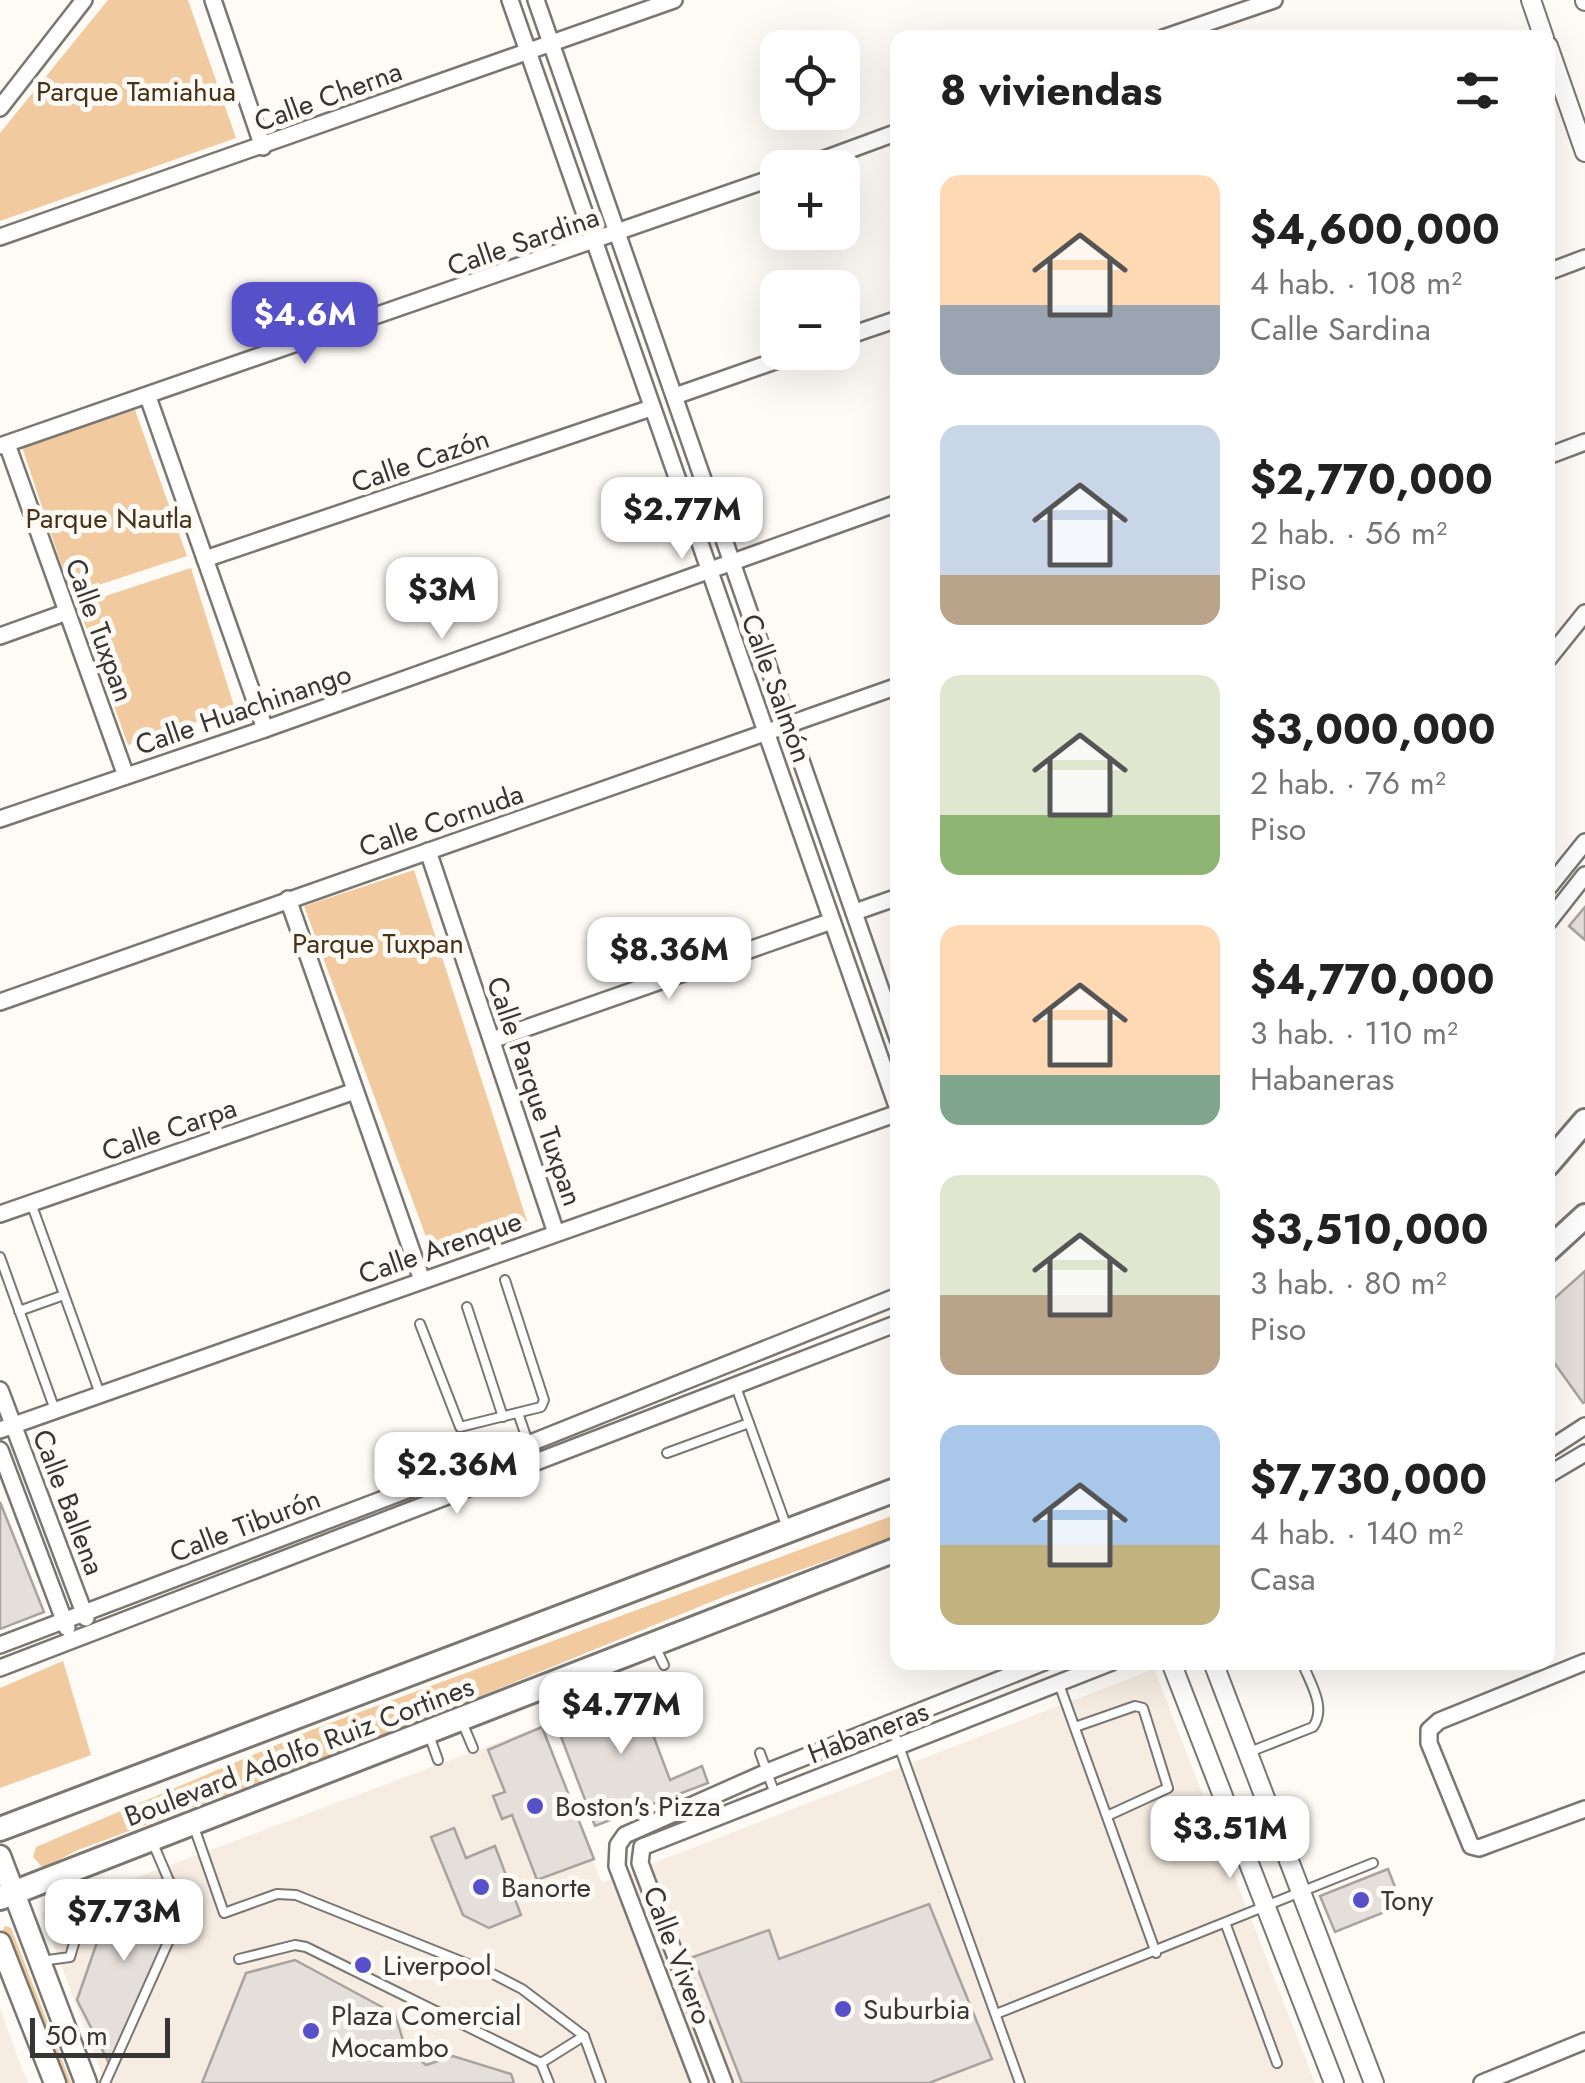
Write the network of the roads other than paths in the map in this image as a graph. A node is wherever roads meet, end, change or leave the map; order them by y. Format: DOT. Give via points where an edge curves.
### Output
graph roads {
  1 [pos="84,0"];
  2 [pos="213,0"];
  3 [pos="510,0"];
  4 [pos="536,0"];
  5 [pos="674,0"];
  6 [pos="1274,0"];
  7 [pos="1532,0"];
  8 [pos="1197,30"];
  9 [pos="1541,30"];
  10 [pos="550,41"];
  11 [pos="528,50"];
  12 [pos="1555,90"];
  13 [pos="0,108"];
  14 [pos="890,135"];
  15 [pos="263,146"];
  16 [pos="849,150"];
  17 [pos="1585,152"];
  18 [pos="760,183"];
  19 [pos="618,234"];
  20 [pos="0,237"];
  21 [pos="593,242"];
  22 [pos="1585,258"];
  23 [pos="1555,269"];
  24 [pos="890,322"];
  25 [pos="860,332"];
  26 [pos="760,366"];
  27 [pos="675,396"];
  28 [pos="148,398"];
  29 [pos="651,408"];
  30 [pos="1585,442"];
  31 [pos="4,445"];
  32 [pos="1555,453"];
  33 [pos="890,506"];
  34 [pos="205,559"];
  35 [pos="732,560"];
  36 [pos="708,570"];
  37 [pos="67,612"];
  38 [pos="1585,614"];
  39 [pos="0,636"];
  40 [pos="1555,650"];
  41 [pos="890,689"];
  42 [pos="788,725"];
  43 [pos="265,730"];
  44 [pos="767,733"];
  45 [pos="126,776"];
  46 [pos="0,819"];
  47 [pos="1585,842"];
  48 [pos="428,851"];
  49 [pos="1585,875"];
  50 [pos="1555,879"];
  51 [pos="288,899"];
  52 [pos="890,900"];
  53 [pos="855,912"];
  54 [pos="1555,913"];
  55 [pos="832,921"];
  56 [pos="0,1002"];
  57 [pos="890,1015"];
  58 [pos="492,1040"];
  59 [pos="890,1088"];
  60 [pos="355,1091"];
  61 [pos="890,1114"];
  62 [pos="1585,1121"];
  63 [pos="1555,1156"];
  64 [pos="30,1203"];
  65 [pos="0,1214"];
  66 [pos="1585,1216"];
  67 [pos="556,1233"];
  68 [pos="1555,1244"];
  69 [pos="0,1257"];
  70 [pos="422,1280"];
  71 [pos="505,1280"];
  72 [pos="64,1294"];
  73 [pos="890,1299"];
  74 [pos="467,1307"];
  75 [pos="19,1311"];
  76 [pos="420,1324"];
  77 [pos="890,1326"];
  78 [pos="736,1386"];
  79 [pos="0,1390"];
  80 [pos="100,1394"];
  81 [pos="55,1410"];
  82 [pos="518,1413"];
  83 [pos="503,1417"];
  84 [pos="750,1423"];
  85 [pos="1585,1426"];
  86 [pos="6,1427"];
  87 [pos="528,1444"];
  88 [pos="1555,1445"];
  89 [pos="0,1450"];
  90 [pos="1585,1452"];
  91 [pos="668,1453"];
  92 [pos="535,1462"];
  93 [pos="1555,1471"];
  94 [pos="890,1491"];
  95 [pos="788,1530"];
  96 [pos="262,1545"];
  97 [pos="890,1554"];
  98 [pos="270,1566"];
  99 [pos="84,1612"];
  100 [pos="64,1620"];
  101 [pos="92,1631"];
  102 [pos="72,1639"];
  103 [pos="652,1641"];
  104 [pos="0,1645"];
  105 [pos="1585,1662"];
  106 [pos="664,1664"];
  107 [pos="0,1668"];
  108 [pos="1024,1670"];
  109 [pos="1093,1670"];
  110 [pos="1174,1670"];
  111 [pos="1216,1670"];
  112 [pos="1305,1670"];
  113 [pos="1059,1684"];
  114 [pos="964,1694"];
  115 [pos="973,1718"];
  116 [pos="462,1722"];
  117 [pos="891,1724"];
  118 [pos="1075,1727"];
  119 [pos="428,1735"];
  120 [pos="899,1746"];
  121 [pos="473,1748"];
  122 [pos="1247,1753"];
  123 [pos="760,1754"];
  124 [pos="438,1760"];
  125 [pos="767,1772"];
  126 [pos="774,1794"];
  127 [pos="1585,1809"];
  128 [pos="1107,1816"];
  129 [pos="193,1823"];
  130 [pos="0,1829"];
  131 [pos="151,1840"];
  132 [pos="618,1845"];
  133 [pos="642,1847"];
  134 [pos="0,1856"];
  135 [pos="1373,1863"];
  136 [pos="58,1876"];
  137 [pos="7,1895"];
  138 [pos="1300,1896"];
  139 [pos="1266,1910"];
  140 [pos="1226,1925"];
  141 [pos="0,1942"];
  142 [pos="1156,1953"];
  143 [pos="239,1958"];
  144 [pos="42,1961"];
  145 [pos="696,2008"];
  146 [pos="996,2014"];
  147 [pos="674,2017"];
  148 [pos="584,2036"];
  149 [pos="1585,2041"];
  150 [pos="541,2063"];
  151 [pos="1277,2063"];
  152 [pos="1512,2078"];
  153 [pos="56,2083"];
  154 [pos="86,2083"];
  155 [pos="105,2083"];
  156 [pos="549,2083"];
  157 [pos="601,2083"];
  158 [pos="700,2083"];
  159 [pos="724,2083"];
  160 [pos="1020,2083"];
  161 [pos="1334,2083"];
  162 [pos="1374,2083"];
  163 [pos="1482,2083"];
  1 -- 13 [label="street"];
  2 -- 15 [label="street"];
  3 -- 11 [label="street, Calle Salmón"];
  4 -- 10 [label="street, Calle Salmón"];
  5 -- 10 [label="street, Calle Cherna"];
  6 -- 8 [label="street"];
  7 -- 9 [label="street"];
  10 -- 11 [label="street, Calle Cherna"];
  10 -- 19 [label="street, Calle Salmón"];
  11 -- 15 [label="street, Calle Cherna"];
  11 -- 21 [label="street, Calle Salmón"];
  12 -- 17 [label="street"];
  14 -- 16 [label="street"];
  15 -- 20 [label="street, Calle Cherna"];
  18 -- 19 [label="street, Calle Sardina"];
  19 -- 21 [label="street, Calle Sardina"];
  19 -- 27 [label="street, Calle Salmón"];
  21 -- 28 [label="street, Calle Sardina"];
  21 -- 29 [label="street, Calle Salmón"];
  22 -- 23 [label="street"];
  24 -- 25 [label="street"];
  26 -- 27 [label="street"];
  27 -- 35 [label="street, Calle Salmón"];
  28 -- 31 [label="street, Calle Sardina"];
  28 -- 34 [label="street"];
  29 -- 34 [label="street, Calle Cazón"];
  29 -- 36 [label="street, Calle Salmón"];
  30 -- 32 [label="street"];
  31 -- 37 [label="street, Calle Tuxpan"];
  33 -- 35 [label="street, Calle Huachinango"];
  34 -- 43 [label="street"];
  35 -- 36 [label="street, Calle Huachinango"];
  35 -- 42 [label="street, Calle Salmón"];
  36 -- 43 [label="street, Calle Huachinango"];
  36 -- 44 [label="street, Calle Salmón"];
  37 -- 39 [label="street"];
  37 -- 45 [label="street, Calle Tuxpan"];
  38 -- 40 [label="street"];
  41 -- 42 [label="street, Calle Cornuda"];
  42 -- 44 [label="street, Calle Cornuda"];
  42 -- 53 [label="street, Calle Salmón"];
  43 -- 45 [label="street, Calle Huachinango"];
  44 -- 48 [label="street, Calle Cornuda"];
  44 -- 55 [label="street, Calle Salmón"];
  45 -- 46 [label="street, Calle Huachinango"];
  47 -- 50 [label="street"];
  48 -- 51 [label="street, Calle Cornuda"];
  48 -- 58 [label="street, Calle Parque Tuxpan"];
  49 -- 54 [label="street"];
  51 -- 56 [label="street, Calle Cornuda"];
  51 -- 60 [label="street"];
  52 -- 53 [label="street"];
  53 -- 57 [label="street, Calle Salmón"];
  55 -- 58 [label="street"];
  55 -- 59 [label="street, Calle Salmón"];
  58 -- 67 [label="street, Calle Parque Tuxpan"];
  60 -- 64 [label="street, Calle Carpa"];
  60 -- 70 [label="street"];
  61 -- 67 [label="street, Calle Arenque"];
  62 -- 63 [label="main road"];
  64 -- 65 [label="street, Calle Carpa"];
  64 -- 72 [label="lane"];
  66 -- 68 [label="main road"];
  67 -- 70 [label="street, Calle Arenque"];
  69 -- 75 [label="lane"];
  70 -- 80 [label="street, Calle Arenque"];
  71 -- 82 [label="lane" via="544,1400"];
  72 -- 75 [label="lane"];
  72 -- 80 [label="lane"];
  73 -- 87 [label="street, Calle Tiburón"];
  74 -- 83 [label="lane"];
  75 -- 81 [label="lane"];
  76 -- 83 [label="lane" via="457,1425"];
  77 -- 78 [label="street, Calle Tiburón"];
  78 -- 84 [label="lane"];
  78 -- 92 [label="street, Calle Tiburón"];
  79 -- 86 [label="street, Calle Ballena"];
  80 -- 81 [label="street, Calle Arenque"];
  81 -- 86 [label="street, Calle Arenque"];
  82 -- 83 [label="lane"];
  82 -- 87 [label="lane"];
  84 -- 91 [label="lane"];
  84 -- 95 [label="lane"];
  85 -- 88 [label="street"];
  86 -- 99 [label="street, Calle Ballena"];
  87 -- 92 [label="lane"];
  87 -- 96 [label="street, Calle Tiburón"];
  89 -- 100 [label="street, Calle Ballena"];
  90 -- 93 [label="street"];
  92 -- 98 [label="street, Calle Tiburón"];
  94 -- 95 [label="main road, Boulevard Adolfo Ruiz Cortines"];
  95 -- 130 [label="main road, Boulevard Adolfo Ruiz Cortines"];
  96 -- 98 [label="street"];
  96 -- 99 [label="street, Calle Tiburón"];
  97 -- 103 [label="main road, Boulevard Adolfo Ruiz Cortines"];
  98 -- 101 [label="street, Calle Tiburón"];
  99 -- 100 [label="street, Calle Tiburón"];
  99 -- 101 [label="street, Calle Ballena"];
  100 -- 102 [label="street, Calle Ballena"];
  100 -- 104 [label="street, Calle Tiburón"];
  101 -- 102 [label="street, Calle Tiburón"];
  102 -- 107 [label="street, Calle Tiburón"];
  103 -- 106 [label="lane"];
  103 -- 116 [label="main road, Boulevard Adolfo Ruiz Cortines"];
  105 -- 127 [label="street" via="1439,1722 1429,1743 1471,1846"];
  108 -- 114 [label="street, Habaneras"];
  109 -- 113 [label="street, Habaneras"];
  110 -- 139 [label="street"];
  111 -- 122 [label="street"];
  112 -- 122 [label="lane" via="1319,1719"];
  113 -- 115 [label="street, Habaneras"];
  113 -- 118 [label="lane"];
  114 -- 115 [label="street"];
  114 -- 117 [label="street, Habaneras"];
  115 -- 120 [label="street, Habaneras"];
  116 -- 119 [label="main road, Boulevard Adolfo Ruiz Cortines"];
  116 -- 121 [label="lane"];
  117 -- 120 [label="lane"];
  117 -- 125 [label="street, Habaneras"];
  118 -- 128 [label="lane"];
  118 -- 128 [label="lane" via="1140,1705 1157,1748 1168,1788"];
  119 -- 124 [label="lane"];
  119 -- 129 [label="main road, Boulevard Adolfo Ruiz Cortines"];
  120 -- 126 [label="street, Habaneras"];
  120 -- 146 [label="lane"];
  122 -- 138 [label="street"];
  123 -- 125 [label="lane"];
  125 -- 126 [label="lane"];
  125 -- 132 [label="street, Habaneras" via="636,1827"];
  126 -- 133 [label="street, Habaneras"];
  128 -- 142 [label="lane"];
  129 -- 131 [label="main road, Boulevard Adolfo Ruiz Cortines"];
  129 -- 148 [label="lane" via="224,1913 278,1894 296,1895 494,1974"];
  131 -- 136 [label="main road, Boulevard Adolfo Ruiz Cortines"];
  131 -- 155 [label="lane" via="182,1911"];
  132 -- 147 [label="street, Calle Vivero" via="616,1866"];
  133 -- 145 [label="street, Calle Vivero" via="640,1863"];
  134 -- 137 [label="main road"];
  135 -- 138 [label="lane"];
  136 -- 137 [label="main road, Boulevard Adolfo Ruiz Cortines"];
  136 -- 144 [label="lane" via="88,1896 70,1957"];
  137 -- 144 [label="main road"];
  138 -- 139 [label="lane"];
  138 -- 162 [label="street"];
  139 -- 140 [label="lane"];
  139 -- 161 [label="street"];
  140 -- 142 [label="lane"];
  140 -- 151 [label="lane"];
  141 -- 153 [label="main road"];
  142 -- 146 [label="lane"];
  143 -- 150 [label="lane" via="306,1946"];
  144 -- 154 [label="main road"];
  145 -- 147 [label="street"];
  145 -- 159 [label="street, Calle Vivero"];
  146 -- 160 [label="lane"];
  147 -- 158 [label="street, Calle Vivero"];
  148 -- 150 [label="lane"];
  148 -- 157 [label="lane"];
  149 -- 152 [label="street"];
  150 -- 156 [label="lane"];
  152 -- 163 [label="street"];
}
